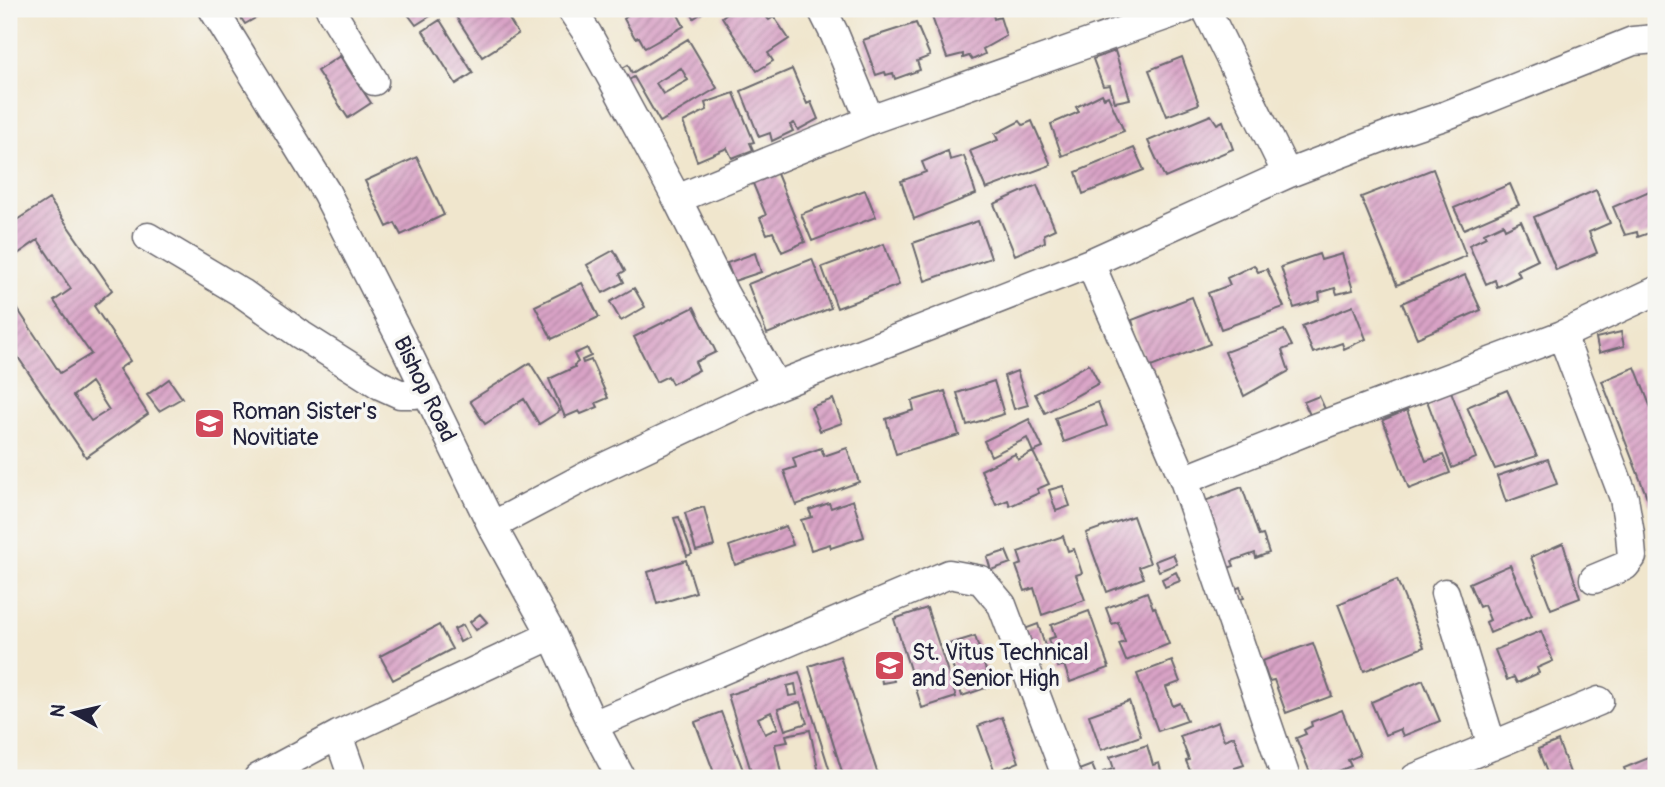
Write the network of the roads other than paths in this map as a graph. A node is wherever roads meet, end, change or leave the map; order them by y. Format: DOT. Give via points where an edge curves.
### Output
graph roads {
  1 [pos="213,9"];
  2 [pos="330,9"];
  3 [pos="571,9"];
  4 [pos="822,9"];
  5 [pos="1185,9"];
  6 [pos="1206,9"];
  7 [pos="1656,39"];
  8 [pos="373,82"];
  9 [pos="870,120"];
  10 [pos="1287,174"];
  11 [pos="677,199"];
  12 [pos="148,237"];
  13 [pos="1090,263"];
  14 [pos="1656,291"];
  15 [pos="1562,335"];
  16 [pos="776,386"];
  17 [pos="426,391"];
  18 [pos="1184,480"];
  19 [pos="492,526"];
  20 [pos="1594,579"];
  21 [pos="1445,593"];
  22 [pos="552,635"];
  23 [pos="1599,701"];
  24 [pos="593,725"];
  25 [pos="338,735"];
  26 [pos="1492,746"];
  27 [pos="258,778"];
  28 [pos="353,778"];
  29 [pos="621,778"];
  30 [pos="1067,778"];
  31 [pos="1286,778"];
  32 [pos="1415,778"];
  1 -- 17 [label="street, Bishop Road" via="326,192"];
  2 -- 8 [label="street"];
  3 -- 11 [label="street"];
  4 -- 9 [label="street"];
  5 -- 9 [label="street"];
  6 -- 10 [label="street"];
  7 -- 10 [label="street" via="1633,41"];
  9 -- 11 [label="street"];
  10 -- 13 [label="street"];
  11 -- 16 [label="street"];
  12 -- 17 [label="street" via="380,385 400,394"];
  13 -- 16 [label="street"];
  13 -- 18 [label="street"];
  14 -- 15 [label="street"];
  15 -- 18 [label="street"];
  15 -- 20 [label="street" via="1624,498 1630,534 1632,557 1625,566"];
  16 -- 19 [label="street"];
  17 -- 19 [label="street, Bishop Road"];
  18 -- 31 [label="street"];
  19 -- 22 [label="street, Bishop Road"];
  21 -- 26 [label="street"];
  22 -- 24 [label="street, Bishop Road"];
  22 -- 25 [label="street"];
  23 -- 26 [label="street"];
  24 -- 29 [label="street, Bishop Road"];
  24 -- 30 [label="street" via="948,574 981,580 1002,605"];
  25 -- 27 [label="street"];
  25 -- 28 [label="street"];
  26 -- 32 [label="street"];
}
